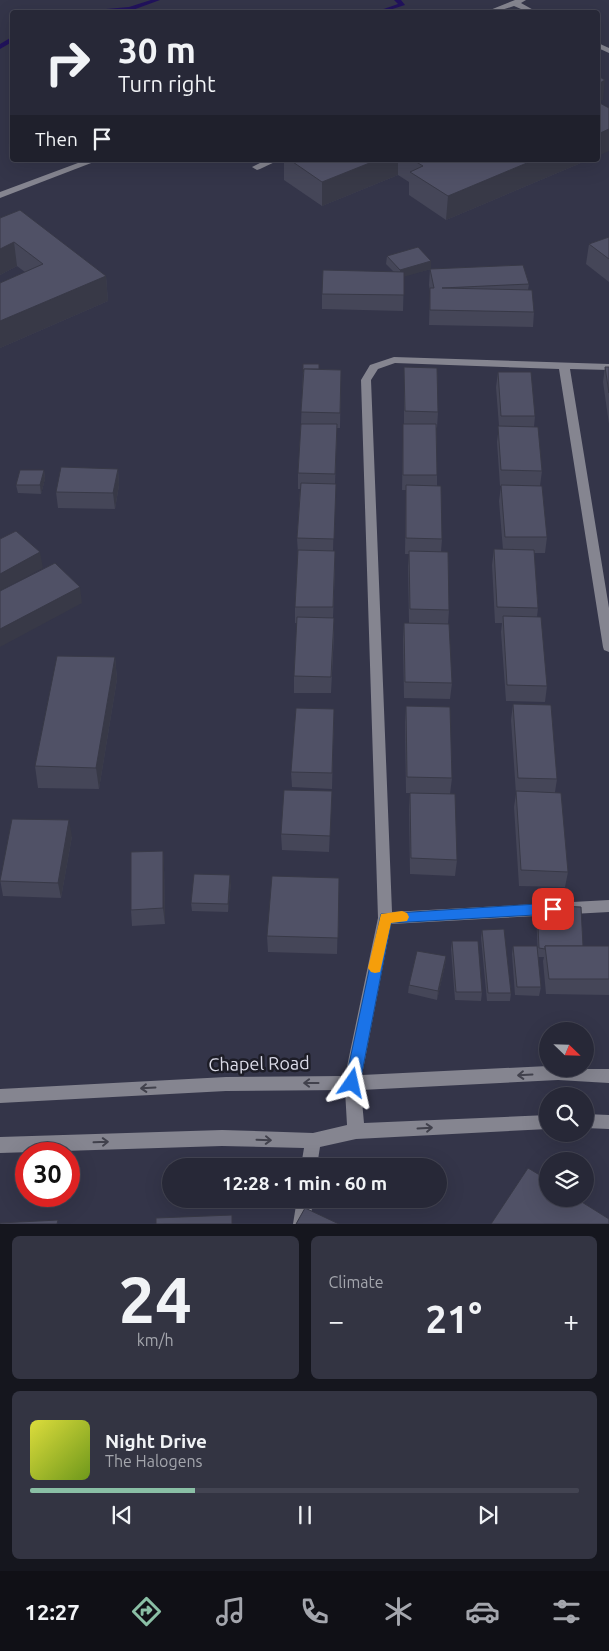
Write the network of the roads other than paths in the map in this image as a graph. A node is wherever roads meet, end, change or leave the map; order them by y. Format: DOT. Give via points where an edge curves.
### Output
graph roads {
  1 [pos="518,2"];
  2 [pos="495,10"];
  3 [pos="530,10"];
  4 [pos="89,162"];
  5 [pos="269,162"];
  6 [pos="256,167"];
  7 [pos="0,195"];
  8 [pos="564,366"];
  9 [pos="609,368"];
  10 [pos="609,647"];
  11 [pos="609,906"];
  12 [pos="385,918"];
  13 [pos="609,1076"];
  14 [pos="352,1083"];
  15 [pos="0,1096"];
  16 [pos="539,1122"];
  17 [pos="594,1122"];
  18 [pos="609,1122"];
  19 [pos="356,1131"];
  20 [pos="313,1141"];
  21 [pos="0,1145"];
  22 [pos="310,1158"];
  23 [pos="304,1208"];
  24 [pos="301,1224"];
  1 -- 2 [label="street"];
  1 -- 3 [label="street"];
  4 -- 7 [label="street"];
  5 -- 6 [label="street"];
  8 -- 9 [label="street"];
  8 -- 10 [label="street"];
  8 -- 12 [label="street" via="394,360 374,367 366,380"];
  11 -- 12 [label="street"];
  12 -- 14 [label="street"];
  13 -- 14 [label="street, Chapel Road, one-way" via="558,1073"];
  14 -- 15 [label="street, Chapel Road, one-way" via="226,1084"];
  14 -- 19 [label="street"];
  19 -- 16 [label="street, one-way"];
  17 -- 18 [label="street"];
  19 -- 20 [label="street"];
  21 -- 20 [label="street, one-way" via="222,1138"];
  20 -- 22 [label="street"];
  23 -- 24 [label="street"];
}
